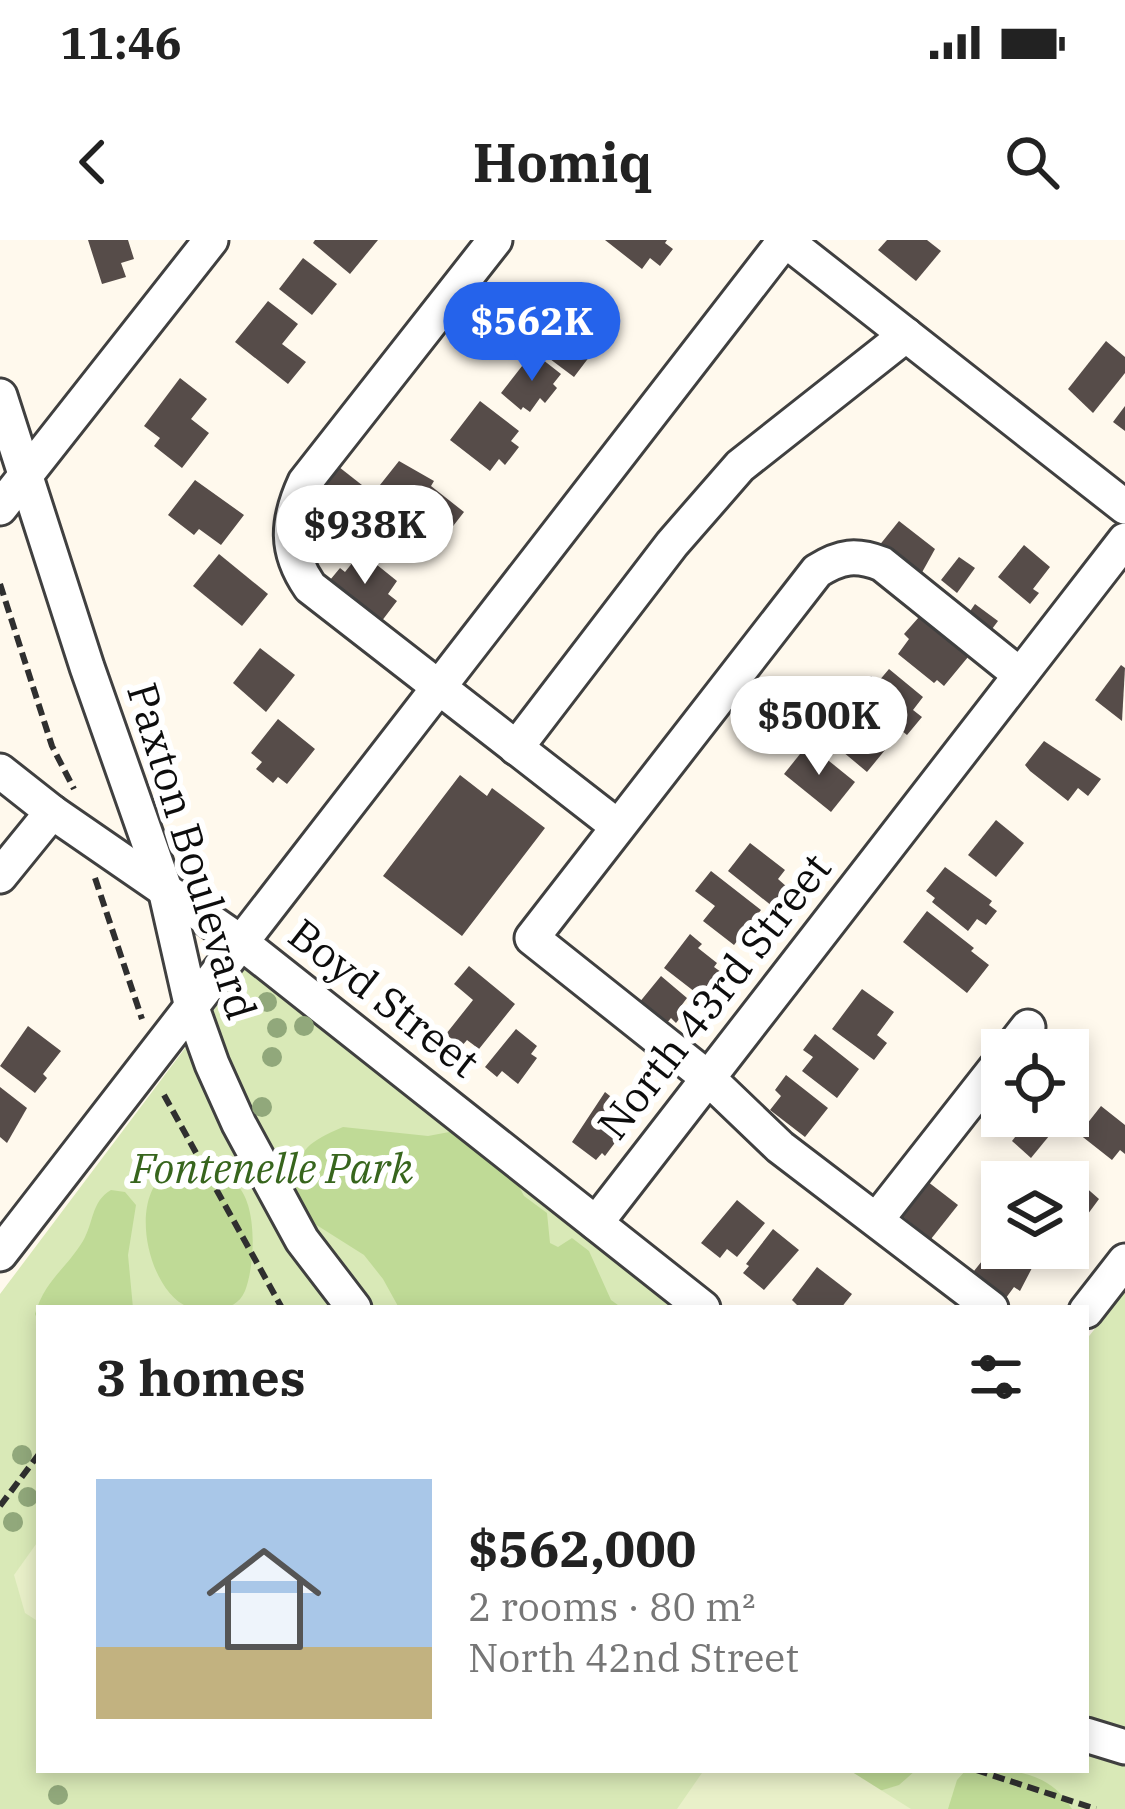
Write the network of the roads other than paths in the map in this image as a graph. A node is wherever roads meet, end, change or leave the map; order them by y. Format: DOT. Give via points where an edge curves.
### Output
graph roads {
  1 [pos="211,240"];
  2 [pos="496,240"];
  3 [pos="785,240"];
  4 [pos="906,335"];
  5 [pos="0,396"];
  6 [pos="26,476"];
  7 [pos="1125,507"];
  8 [pos="0,508"];
  9 [pos="1125,540"];
  10 [pos="1020,675"];
  11 [pos="439,687"];
  12 [pos="516,748"];
  13 [pos="0,771"];
  14 [pos="52,812"];
  15 [pos="617,826"];
  16 [pos="0,876"];
  17 [pos="165,889"];
  18 [pos="242,943"];
  19 [pos="192,1008"];
  20 [pos="708,1078"];
  21 [pos="981,1087"];
  22 [pos="878,1218"];
  23 [pos="596,1223"];
  24 [pos="0,1254"];
  25 [pos="1125,1261"];
  26 [pos="352,1305"];
  27 [pos="699,1305"];
  28 [pos="988,1305"];
  29 [pos="1089,1308"];
  30 [pos="1089,1736"];
  31 [pos="1125,1747"];
  1 -- 6 [label="street"];
  2 -- 11 [label="street" via="305,482 289,525 310,587"];
  3 -- 4 [label="street"];
  3 -- 11 [label="street"];
  4 -- 7 [label="street"];
  4 -- 12 [label="street" via="740,466"];
  5 -- 6 [label="street, Paxton Boulevard"];
  6 -- 8 [label="street"];
  6 -- 17 [label="street, Paxton Boulevard"];
  9 -- 10 [label="street, North 43rd Street"];
  10 -- 15 [label="street" via="882,564 833,561 817,571"];
  10 -- 20 [label="street, North 43rd Street"];
  11 -- 12 [label="street"];
  11 -- 18 [label="street"];
  12 -- 15 [label="street"];
  13 -- 14 [label="street, Boyd Street"];
  14 -- 16 [label="street"];
  14 -- 17 [label="street, Boyd Street"];
  15 -- 20 [label="street" via="532,938"];
  17 -- 18 [label="street, Boyd Street"];
  17 -- 19 [label="street, Paxton Boulevard"];
  18 -- 19 [label="street"];
  18 -- 23 [label="street, Boyd Street"];
  19 -- 24 [label="street"];
  19 -- 26 [label="street, Paxton Boulevard" via="239,1124 302,1240"];
  20 -- 22 [label="street" via="781,1148"];
  20 -- 23 [label="street, North 43rd Street"];
  21 -- 22 [label="street"];
  22 -- 28 [label="street"];
  23 -- 27 [label="street, Boyd Street"];
  25 -- 29 [label="street"];
  30 -- 31 [label="street"];
}
